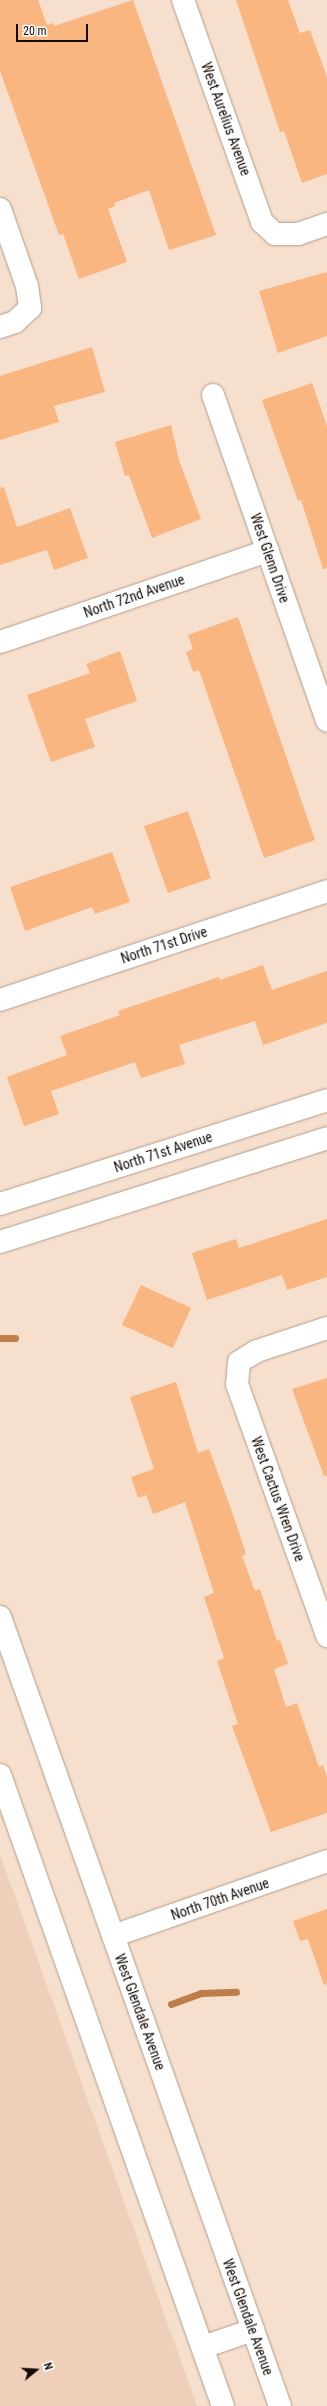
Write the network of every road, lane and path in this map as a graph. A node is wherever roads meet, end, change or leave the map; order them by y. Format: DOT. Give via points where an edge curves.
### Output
graph roads {
  1 [pos="183,0"];
  2 [pos="0,208"];
  3 [pos="327,224"];
  4 [pos="0,327"];
  5 [pos="213,395"];
  6 [pos="268,551"];
  7 [pos="0,642"];
  8 [pos="327,721"];
  9 [pos="327,891"];
  10 [pos="0,1000"];
  11 [pos="327,1100"];
  12 [pos="327,1138"];
  13 [pos="0,1204"];
  14 [pos="0,1242"];
  15 [pos="327,1328"];
  16 [pos="0,1617"];
  17 [pos="327,1636"];
  18 [pos="0,1775"];
  19 [pos="327,1861"];
  20 [pos="113,1936"];
  21 [pos="253,2330"];
  22 [pos="203,2347"];
  23 [pos="224,2406"];
  24 [pos="280,2406"];
  1 -- 3 [label="street, West Aurelius Avenue" via="262,222 275,234 298,234"];
  2 -- 4 [label="street" via="27,286 30,308 15,322"];
  5 -- 6 [label="street, West Glenn Drive"];
  6 -- 7 [label="street, North 72nd Avenue"];
  6 -- 8 [label="street, West Glenn Drive"];
  9 -- 10 [label="street, North 71st Drive"];
  11 -- 13 [label="street, North 71st Avenue"];
  12 -- 14 [label="street"];
  15 -- 17 [label="street, West Cactus Wren Drive" via="257,1350 239,1362 237,1384"];
  16 -- 20 [label="street, West Glendale Avenue"];
  18 -- 22 [label="street"];
  19 -- 20 [label="street, North 70th Avenue"];
  20 -- 21 [label="street, West Glendale Avenue"];
  21 -- 22 [label="street"];
  21 -- 24 [label="street, West Glendale Avenue"];
  22 -- 23 [label="street"];
}
